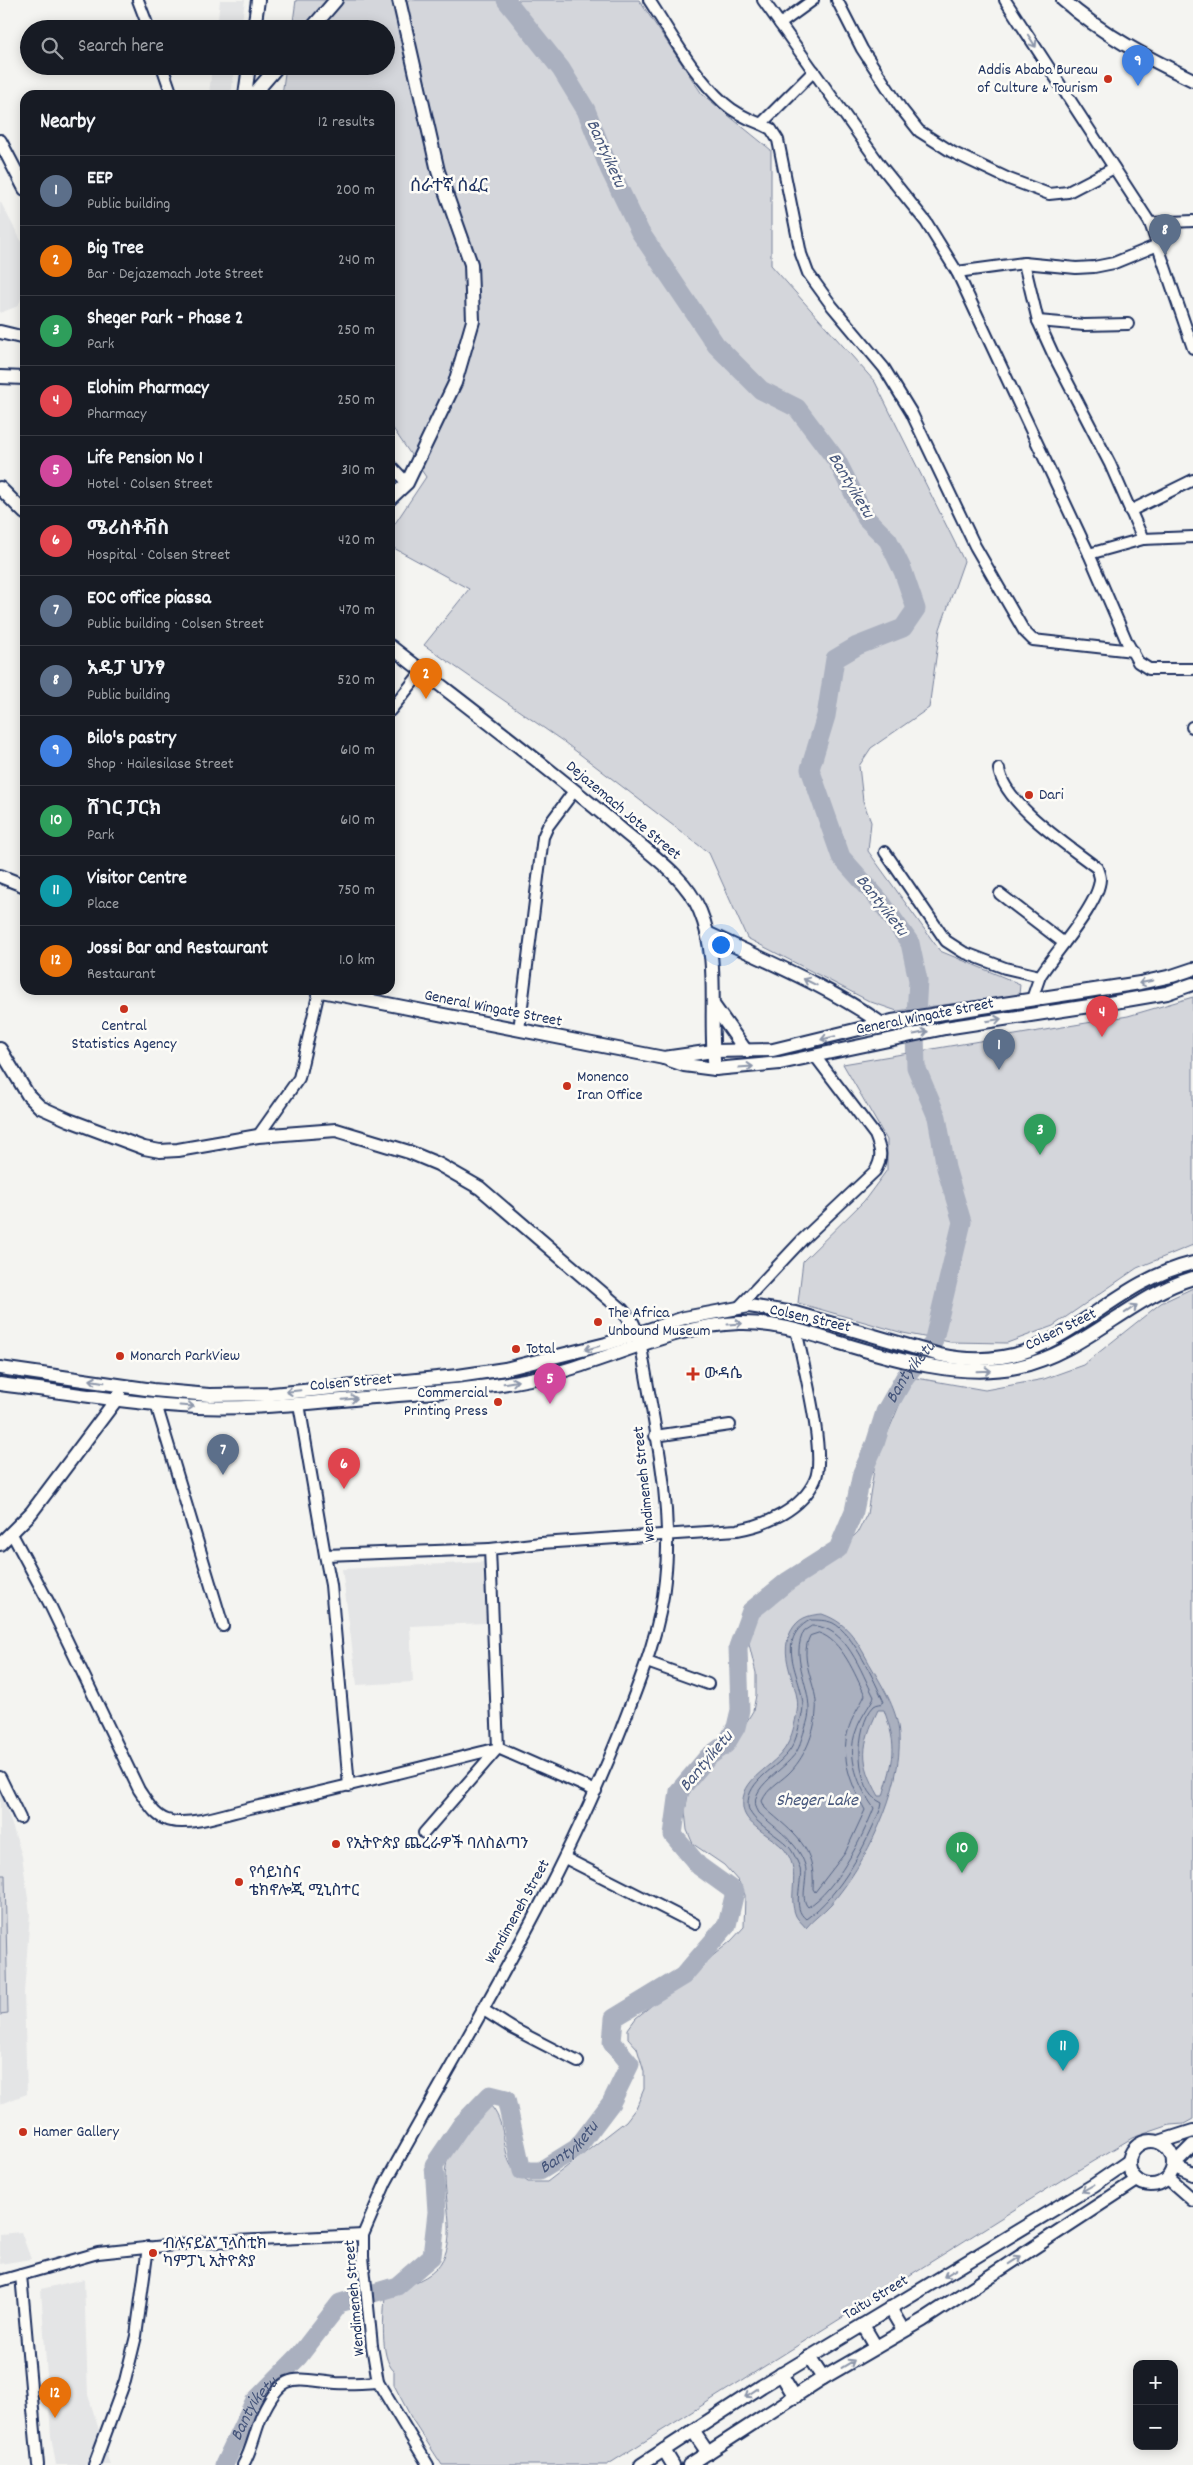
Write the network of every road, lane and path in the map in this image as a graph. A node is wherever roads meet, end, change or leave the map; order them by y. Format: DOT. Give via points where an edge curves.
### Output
graph roads {
  1 [pos="138,0"];
  2 [pos="258,0"];
  3 [pos="336,0"];
  4 [pos="399,0"];
  5 [pos="649,0"];
  6 [pos="763,0"];
  7 [pos="813,0"];
  8 [pos="837,0"];
  9 [pos="1005,0"];
  10 [pos="1063,0"];
  11 [pos="146,20"];
  12 [pos="255,20"];
  13 [pos="319,20"];
  14 [pos="780,24"];
  15 [pos="814,71"];
  16 [pos="165,75"];
  17 [pos="248,75"];
  18 [pos="270,75"];
  19 [pos="1193,80"];
  20 [pos="170,90"];
  21 [pos="246,90"];
  22 [pos="257,90"];
  23 [pos="761,124"];
  24 [pos="0,141"];
  25 [pos="1114,168"];
  26 [pos="20,179"];
  27 [pos="1193,221"];
  28 [pos="1150,223"];
  29 [pos="1158,245"];
  30 [pos="1024,263"];
  31 [pos="957,272"];
  32 [pos="1038,321"];
  33 [pos="1128,324"];
  34 [pos="0,332"];
  35 [pos="20,337"];
  36 [pos="1193,348"];
  37 [pos="0,378"];
  38 [pos="20,378"];
  39 [pos="395,470"];
  40 [pos="1193,480"];
  41 [pos="407,483"];
  42 [pos="0,488"];
  43 [pos="395,495"];
  44 [pos="20,507"];
  45 [pos="1130,511"];
  46 [pos="1193,537"];
  47 [pos="1143,539"];
  48 [pos="1089,554"];
  49 [pos="395,650"];
  50 [pos="1132,650"];
  51 [pos="1193,669"];
  52 [pos="422,671"];
  53 [pos="395,705"];
  54 [pos="999,769"];
  55 [pos="574,791"];
  56 [pos="885,852"];
  57 [pos="0,876"];
  58 [pos="20,884"];
  59 [pos="1000,894"];
  60 [pos="707,932"];
  61 [pos="1064,943"];
  62 [pos="1193,969"];
  63 [pos="1040,976"];
  64 [pos="1193,984"];
  65 [pos="316,995"];
  66 [pos="342,995"];
  67 [pos="1032,999"];
  68 [pos="714,1006"];
  69 [pos="887,1023"];
  70 [pos="519,1030"];
  71 [pos="0,1049"];
  72 [pos="713,1051"];
  73 [pos="746,1051"];
  74 [pos="815,1056"];
  75 [pos="664,1058"];
  76 [pos="715,1069"];
  77 [pos="258,1136"];
  78 [pos="1193,1263"];
  79 [pos="1193,1278"];
  80 [pos="738,1306"];
  81 [pos="796,1329"];
  82 [pos="640,1340"];
  83 [pos="873,1351"];
  84 [pos="938,1361"];
  85 [pos="0,1368"];
  86 [pos="0,1384"];
  87 [pos="122,1385"];
  88 [pos="116,1400"];
  89 [pos="239,1401"];
  90 [pos="156,1404"];
  91 [pos="299,1404"];
  92 [pos="730,1425"];
  93 [pos="655,1436"];
  94 [pos="12,1534"];
  95 [pos="668,1534"];
  96 [pos="0,1544"];
  97 [pos="490,1549"];
  98 [pos="325,1555"];
  99 [pos="223,1626"];
  100 [pos="647,1662"];
  101 [pos="708,1684"];
  102 [pos="498,1748"];
  103 [pos="0,1777"];
  104 [pos="349,1786"];
  105 [pos="596,1791"];
  106 [pos="20,1818"];
  107 [pos="424,1833"];
  108 [pos="565,1858"];
  109 [pos="695,1924"];
  110 [pos="482,2009"];
  111 [pos="578,2062"];
  112 [pos="1193,2131"];
  113 [pos="1159,2142"];
  114 [pos="1193,2145"];
  115 [pos="1129,2161"];
  116 [pos="1174,2165"];
  117 [pos="1193,2174"];
  118 [pos="1168,2178"];
  119 [pos="1137,2180"];
  120 [pos="1193,2200"];
  121 [pos="363,2235"];
  122 [pos="148,2247"];
  123 [pos="21,2275"];
  124 [pos="0,2281"];
  125 [pos="890,2308"];
  126 [pos="863,2325"];
  127 [pos="903,2330"];
  128 [pos="876,2347"];
  129 [pos="808,2357"];
  130 [pos="781,2374"];
  131 [pos="823,2378"];
  132 [pos="378,2382"];
  133 [pos="795,2397"];
  134 [pos="693,2431"];
  135 [pos="664,2450"];
  136 [pos="708,2453"];
  137 [pos="38,2465"];
  138 [pos="94,2465"];
  139 [pos="242,2465"];
  140 [pos="428,2465"];
  141 [pos="642,2465"];
  142 [pos="674,2465"];
  143 [pos="688,2465"];
  1 -- 11 [label="street"];
  2 -- 12 [label="main road"];
  3 -- 13 [label="main road"];
  4 -- 41 [label="main road" via="438,171 471,264 473,321 455,383"];
  5 -- 23 [label="street" via="705,83 725,104"];
  6 -- 14 [label="street"];
  7 -- 14 [label="street"];
  8 -- 25 [label="street" via="862,49 900,107 919,131 952,152 1049,194 1068,192"];
  9 -- 25 [label="street, one-way"];
  10 -- 19 [label="main road" via="1080,15 1146,58"];
  14 -- 15 [label="street"];
  15 -- 23 [label="street"];
  15 -- 31 [label="street" via="881,166 926,222"];
  16 -- 20 [label="street"];
  17 -- 21 [label="main road"];
  18 -- 22 [label="main road"];
  23 -- 50 [label="street" via="771,129 778,140 801,254 808,273 884,368 911,412 975,546 1024,631 1034,640"];
  24 -- 26 [label="main road"];
  25 -- 28 [label="street"];
  27 -- 28 [label="street"];
  28 -- 29 [label="street"];
  29 -- 30 [label="street" via="1114,263 1094,267"];
  29 -- 36 [label="street"];
  30 -- 31 [label="street"];
  30 -- 32 [label="street"];
  31 -- 48 [label="street"];
  32 -- 33 [label="street"];
  32 -- 45 [label="street"];
  34 -- 35 [label="main road"];
  37 -- 38 [label="main road"];
  39 -- 41 [label="street"];
  40 -- 45 [label="street"];
  41 -- 43 [label="main road"];
  42 -- 44 [label="main road"];
  45 -- 47 [label="street"];
  46 -- 47 [label="street"];
  47 -- 48 [label="street"];
  48 -- 50 [label="street"];
  49 -- 52 [label="main road, Dejazemach Jote Street"];
  50 -- 51 [label="street" via="1138,662 1149,669"];
  52 -- 53 [label="street"];
  52 -- 55 [label="main road, Dejazemach Jote Street"];
  54 -- 61 [label="street" via="1001,780 1024,809 1097,868 1100,879 1096,894"];
  55 -- 60 [label="main road, Dejazemach Jote Street" via="668,868 692,894"];
  55 -- 70 [label="street" via="543,837"];
  56 -- 63 [label="street" via="946,941 963,952 1005,968"];
  57 -- 58 [label="main road"];
  59 -- 61 [label="street"];
  60 -- 68 [label="main road, Dejazemach Jote Street"];
  69 -- 60 [label="main road, one-way"];
  61 -- 63 [label="street"];
  62 -- 67 [label="main road, General Wingate Street, one-way" via="1140,983"];
  63 -- 67 [label="street"];
  74 -- 64 [label="main road, General Wingate Street, one-way" via="946,1028 1109,1003"];
  65 -- 77 [label="street" via="299,1078"];
  66 -- 70 [label="main road, General Wingate Street"];
  67 -- 69 [label="main road, General Wingate Street"];
  68 -- 72 [label="main road, Dejazemach Jote Street"];
  68 -- 73 [label="main road"];
  69 -- 73 [label="main road, General Wingate Street, one-way" via="796,1046"];
  70 -- 75 [label="main road, General Wingate Street"];
  71 -- 77 [label="main road" via="28,1095 40,1107 144,1148 178,1150"];
  72 -- 73 [label="main road, General Wingate Street"];
  72 -- 75 [label="main road, General Wingate Street"];
  72 -- 76 [label="main road, Dejazemach Jote Street"];
  76 -- 74 [label="main road, General Wingate Street, one-way"];
  74 -- 80 [label="street" via="876,1135 881,1161 875,1171"];
  75 -- 76 [label="main road, General Wingate Street" via="684,1065"];
  77 -- 82 [label="main road" via="336,1130 373,1139 438,1164 480,1188 622,1310"];
  78 -- 84 [label="main road" via="1134,1287 1036,1349 994,1359"];
  84 -- 79 [label="main road, Colsen Steet, one-way" via="965,1372 996,1371 1046,1359 1100,1331 1173,1284"];
  80 -- 82 [label="main road" via="684,1318"];
  80 -- 84 [label="main road" via="795,1313 876,1336"];
  82 -- 81 [label="main road, Colsen Street, one-way" via="736,1323"];
  81 -- 83 [label="main road, Colsen Street"];
  81 -- 95 [label="street" via="817,1440 815,1480 793,1506 778,1517 754,1527"];
  82 -- 89 [label="main road, one-way" via="478,1374"];
  91 -- 82 [label="main road, Colsen Street, one-way" via="474,1388 532,1379 582,1366"];
  82 -- 93 [label="street, Wendimeneh Street"];
  83 -- 84 [label="main road, Colsen Steet"];
  87 -- 85 [label="main road, one-way"];
  86 -- 88 [label="main road, Colsen Street"];
  87 -- 88 [label="main road"];
  87 -- 89 [label="main road"];
  88 -- 90 [label="main road, Colsen Street"];
  88 -- 94 [label="main road" via="31,1514"];
  90 -- 89 [label="main road, Colsen Street, one-way"];
  89 -- 91 [label="main road, Colsen Street"];
  90 -- 99 [label="street"];
  91 -- 98 [label="street"];
  92 -- 93 [label="street"];
  93 -- 95 [label="street, Wendimeneh Street"];
  94 -- 96 [label="main road"];
  94 -- 104 [label="street" via="49,1603 121,1755 156,1815 169,1821 196,1820"];
  95 -- 97 [label="street"];
  95 -- 100 [label="street, Wendimeneh Street" via="662,1603"];
  97 -- 98 [label="street"];
  97 -- 102 [label="street"];
  98 -- 104 [label="street" via="331,1585"];
  100 -- 101 [label="street"];
  100 -- 105 [label="street, Wendimeneh Street"];
  102 -- 104 [label="street"];
  102 -- 105 [label="street"];
  102 -- 107 [label="street"];
  103 -- 106 [label="street"];
  105 -- 108 [label="street, Wendimeneh Street"];
  108 -- 109 [label="street"];
  108 -- 110 [label="street, Wendimeneh Street"];
  110 -- 111 [label="street"];
  110 -- 121 [label="street, Wendimeneh Street" via="386,2182"];
  112 -- 113 [label="main road"];
  113 -- 115 [label="main road" via="1145,2141 1138,2145"];
  113 -- 116 [label="main road" via="1170,2151"];
  114 -- 116 [label="main road"];
  115 -- 119 [label="main road"];
  115 -- 125 [label="main road, Taitu Street, one-way"];
  116 -- 117 [label="main road"];
  116 -- 118 [label="main road"];
  118 -- 119 [label="main road" via="1155,2184"];
  118 -- 120 [label="main road"];
  127 -- 119 [label="main road, one-way"];
  121 -- 122 [label="street"];
  121 -- 132 [label="street, Wendimeneh Street"];
  122 -- 123 [label="street" via="98,2252"];
  122 -- 138 [label="street" via="129,2363"];
  123 -- 124 [label="street"];
  123 -- 137 [label="street"];
  125 -- 126 [label="main road, Taitu Street"];
  125 -- 127 [label="main road"];
  126 -- 128 [label="main road"];
  126 -- 129 [label="main road, Taitu Street"];
  127 -- 128 [label="main road"];
  131 -- 128 [label="main road, one-way"];
  129 -- 130 [label="main road, Taitu Street"];
  129 -- 131 [label="main road"];
  130 -- 133 [label="main road"];
  130 -- 134 [label="main road, Taitu Street, one-way"];
  131 -- 133 [label="main road"];
  132 -- 139 [label="street" via="336,2383 305,2378 285,2383 270,2399"];
  132 -- 140 [label="street, Wendimeneh Street"];
  133 -- 136 [label="main road"];
  134 -- 135 [label="main road, Taitu Street"];
  134 -- 136 [label="main road"];
  135 -- 141 [label="main road, Taitu Street"];
  135 -- 142 [label="main road"];
  136 -- 143 [label="main road"];
}
